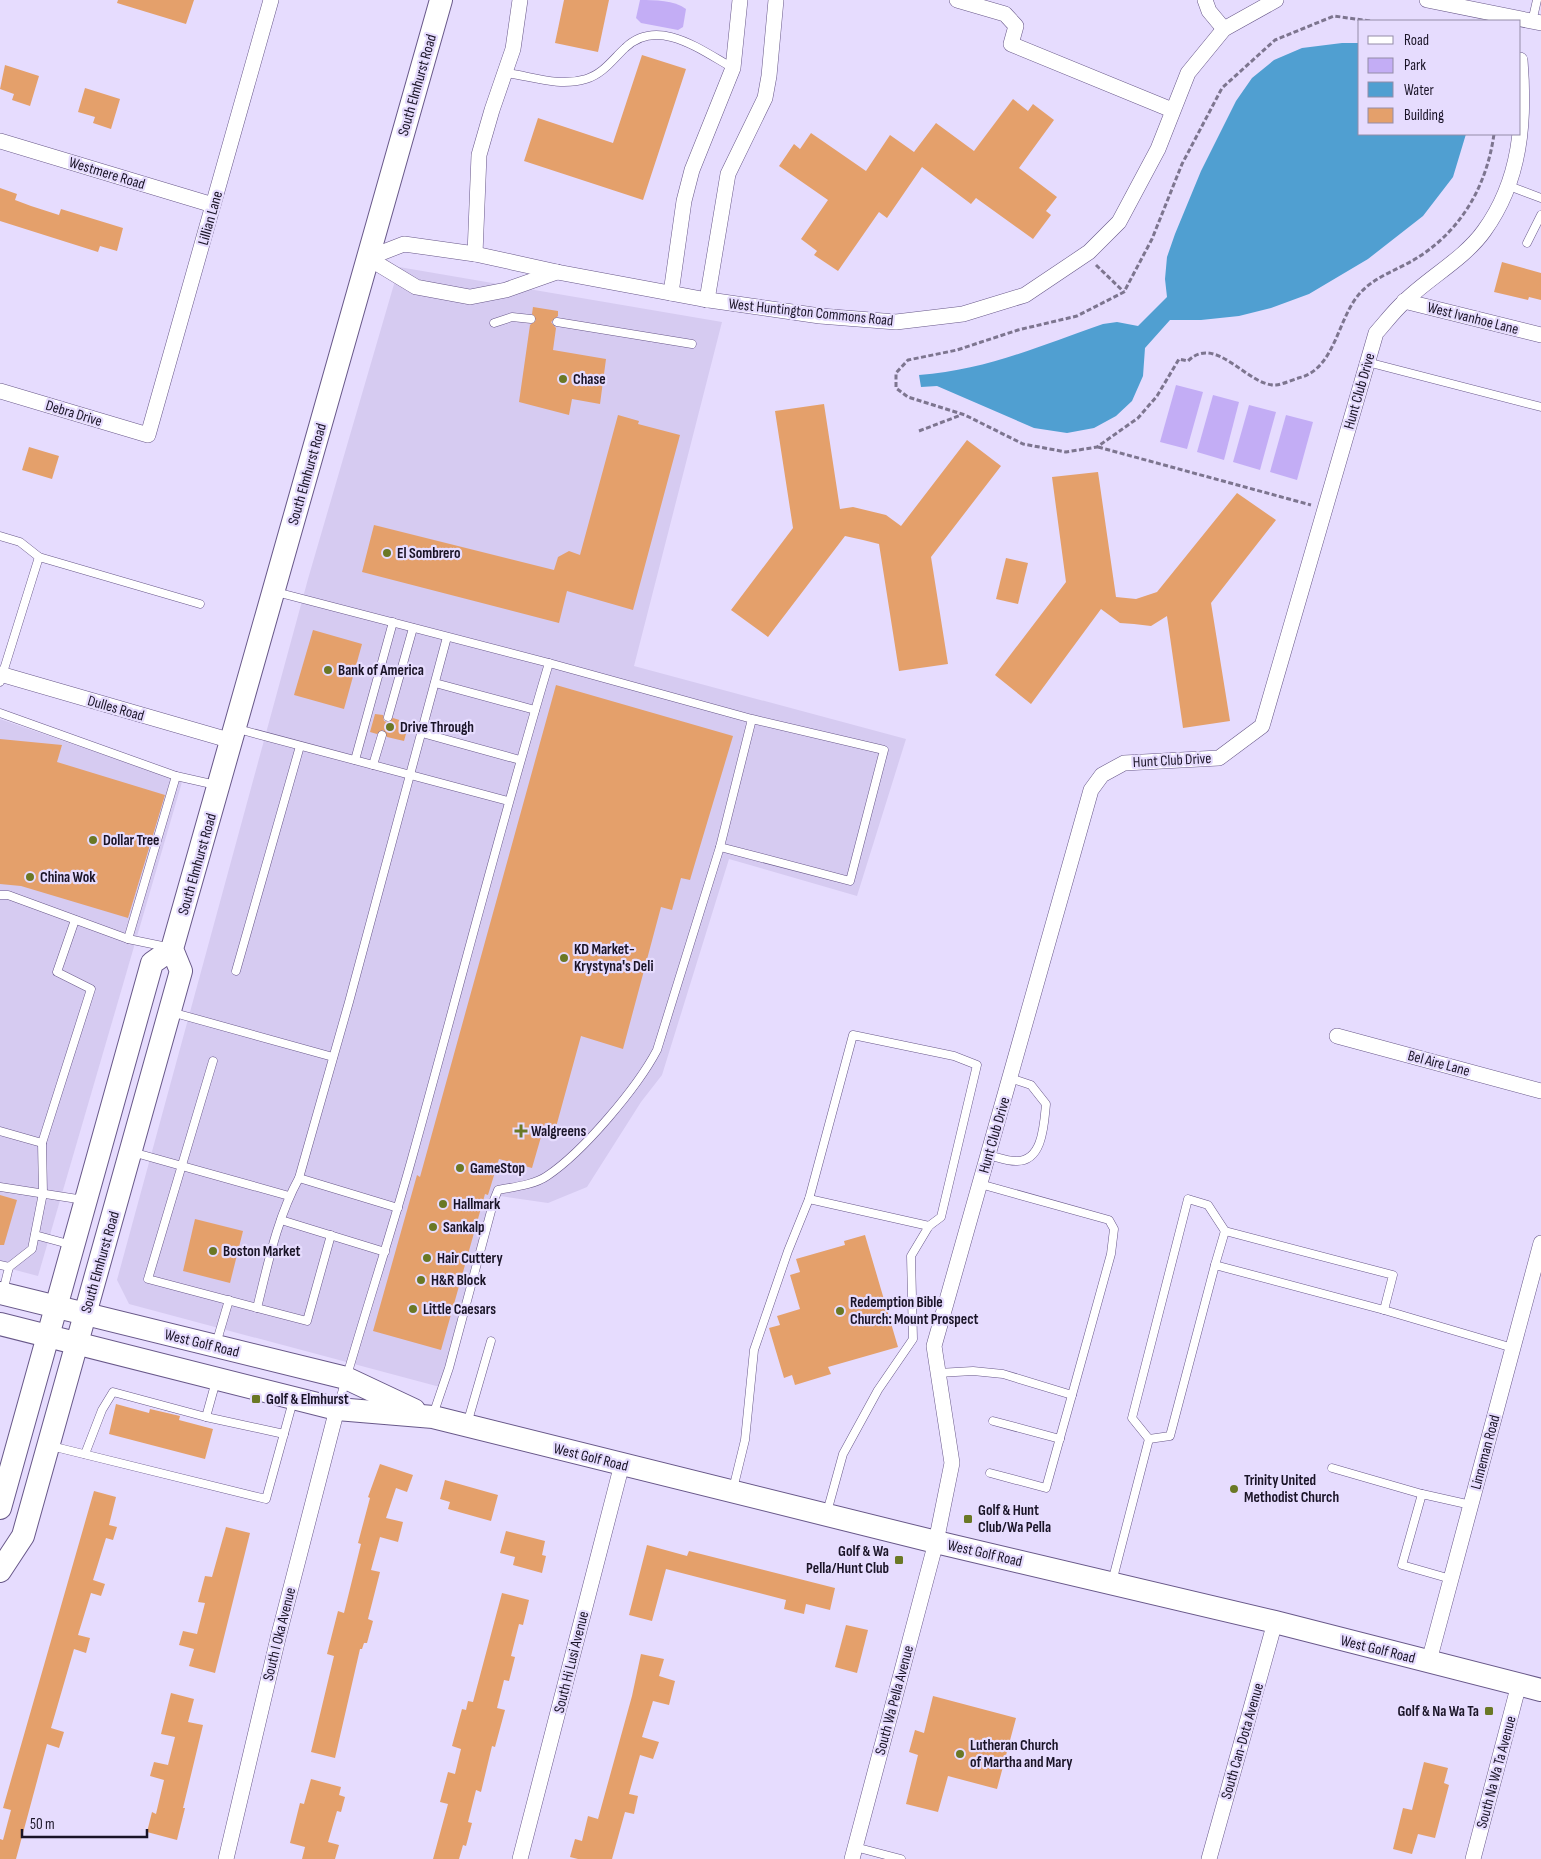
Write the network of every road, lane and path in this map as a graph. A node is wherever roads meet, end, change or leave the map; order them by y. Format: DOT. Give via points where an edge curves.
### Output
graph roads {
  1 [pos="271,0"];
  2 [pos="441,0"];
  3 [pos="520,0"];
  4 [pos="740,0"];
  5 [pos="776,0"];
  6 [pos="957,0"];
  7 [pos="1205,0"];
  8 [pos="1276,0"];
  9 [pos="1427,0"];
  10 [pos="1537,0"];
  11 [pos="1363,20"];
  12 [pos="1516,20"];
  13 [pos="1521,20"];
  14 [pos="1536,22"];
  15 [pos="1224,29"];
  16 [pos="733,68"];
  17 [pos="507,73"];
  18 [pos="1172,110"];
  19 [pos="1494,135"];
  20 [pos="1521,135"];
  21 [pos="0,141"];
  22 [pos="1509,186"];
  23 [pos="1541,198"];
  24 [pos="213,205"];
  25 [pos="1541,216"];
  26 [pos="1527,243"];
  27 [pos="475,254"];
  28 [pos="1085,254"];
  29 [pos="368,258"];
  30 [pos="557,272"];
  31 [pos="1124,292"];
  32 [pos="671,294"];
  33 [pos="707,300"];
  34 [pos="1404,301"];
  35 [pos="531,319"];
  36 [pos="557,322"];
  37 [pos="494,323"];
  38 [pos="1541,335"];
  39 [pos="692,344"];
  40 [pos="1367,362"];
  41 [pos="0,391"];
  42 [pos="1541,407"];
  43 [pos="962,414"];
  44 [pos="919,431"];
  45 [pos="148,435"];
  46 [pos="1097,446"];
  47 [pos="1324,509"];
  48 [pos="0,536"];
  49 [pos="39,557"];
  50 [pos="274,592"];
  51 [pos="200,604"];
  52 [pos="393,622"];
  53 [pos="413,628"];
  54 [pos="447,636"];
  55 [pos="549,663"];
  56 [pos="0,677"];
  57 [pos="435,683"];
  58 [pos="535,710"];
  59 [pos="0,713"];
  60 [pos="388,717"];
  61 [pos="752,718"];
  62 [pos="422,733"];
  63 [pos="234,735"];
  64 [pos="382,735"];
  65 [pos="300,746"];
  66 [pos="355,760"];
  67 [pos="520,760"];
  68 [pos="373,765"];
  69 [pos="411,774"];
  70 [pos="176,776"];
  71 [pos="220,786"];
  72 [pos="508,801"];
  73 [pos="720,846"];
  74 [pos="0,895"];
  75 [pos="75,920"];
  76 [pos="128,939"];
  77 [pos="172,949"];
  78 [pos="236,972"];
  79 [pos="170,1012"];
  80 [pos="1337,1036"];
  81 [pos="333,1058"];
  82 [pos="213,1061"];
  83 [pos="1010,1078"];
  84 [pos="1541,1091"];
  85 [pos="0,1131"];
  86 [pos="42,1143"];
  87 [pos="130,1152"];
  88 [pos="988,1155"];
  89 [pos="182,1166"];
  90 [pos="299,1178"];
  91 [pos="980,1184"];
  92 [pos="0,1186"];
  93 [pos="43,1193"];
  94 [pos="288,1196"];
  95 [pos="809,1199"];
  96 [pos="86,1200"];
  97 [pos="398,1208"];
  98 [pos="280,1220"];
  99 [pos="929,1226"];
  100 [pos="1225,1231"];
  101 [pos="35,1235"];
  102 [pos="331,1235"];
  103 [pos="1541,1243"];
  104 [pos="74,1245"];
  105 [pos="385,1252"];
  106 [pos="1216,1264"];
  107 [pos="0,1265"];
  108 [pos="9,1267"];
  109 [pos="1,1293"];
  110 [pos="229,1300"];
  111 [pos="56,1307"];
  112 [pos="257,1308"];
  113 [pos="1384,1310"];
  114 [pos="85,1314"];
  115 [pos="0,1324"];
  116 [pos="48,1336"];
  117 [pos="491,1341"];
  118 [pos="77,1343"];
  119 [pos="215,1346"];
  120 [pos="1513,1348"];
  121 [pos="938,1373"];
  122 [pos="346,1378"];
  123 [pos="216,1379"];
  124 [pos="1072,1395"];
  125 [pos="294,1398"];
  126 [pos="337,1409"];
  127 [pos="206,1417"];
  128 [pos="431,1417"];
  129 [pos="993,1422"];
  130 [pos="467,1426"];
  131 [pos="284,1434"];
  132 [pos="1060,1439"];
  133 [pos="1149,1439"];
  134 [pos="49,1446"];
  135 [pos="85,1454"];
  136 [pos="622,1464"];
  137 [pos="1332,1468"];
  138 [pos="990,1473"];
  139 [pos="732,1492"];
  140 [pos="1422,1494"];
  141 [pos="1471,1505"];
  142 [pos="0,1508"];
  143 [pos="826,1514"];
  144 [pos="936,1542"];
  145 [pos="0,1571"];
  146 [pos="1451,1579"];
  147 [pos="1112,1584"];
  148 [pos="1275,1622"];
  149 [pos="1429,1661"];
  150 [pos="1519,1684"];
  151 [pos="1541,1690"];
  152 [pos="854,1853"];
  153 [pos="226,1859"];
  154 [pos="520,1859"];
  155 [pos="900,1859"];
  156 [pos="1209,1859"];
  157 [pos="1473,1859"];
  1 -- 24 [label="street, Lillian Lane"];
  2 -- 29 [label="main road, South Elmhurst Road"];
  3 -- 17 [label="street" via="514,50"];
  4 -- 16 [label="street"];
  5 -- 33 [label="street" via="770,76 765,98 728,174"];
  6 -- 18 [label="street" via="1004,14 1016,26 1011,44"];
  7 -- 15 [label="street" via="1209,11"];
  8 -- 15 [label="street, West Huntington Commons Road"];
  9 -- 12 [label="street"];
  10 -- 14 [label="lane"];
  11 -- 31 [label="path" via="1334,16 1276,40 1222,88 1182,164 1152,239"];
  13 -- 14 [label="street"];
  15 -- 18 [label="street, West Huntington Commons Road" via="1188,74"];
  16 -- 17 [label="lane" via="687,42 654,34 627,46 600,73 588,79 557,82"];
  16 -- 32 [label="street" via="692,170 684,201"];
  17 -- 27 [label="street" via="492,110 480,155"];
  18 -- 28 [label="street, West Huntington Commons Road" via="1158,149 1119,222"];
  19 -- 46 [label="path" via="1490,160 1474,199 1448,235 1419,257 1362,291 1348,310 1327,357 1309,374 1275,385 1251,376 1221,355 1192,356 1188,361 1178,359 1157,396 1138,418"];
  20 -- 22 [label="street, Hunt Club Drive"];
  21 -- 24 [label="street, Westmere Road"];
  22 -- 23 [label="lane"];
  22 -- 34 [label="street, Hunt Club Drive" via="1484,232"];
  24 -- 45 [label="street, Lillian Lane"];
  25 -- 26 [label="lane"];
  27 -- 29 [label="street, West Huntington Commons Road" via="404,244"];
  27 -- 30 [label="street, West Huntington Commons Road"];
  28 -- 31 [label="path"];
  28 -- 33 [label="street, West Huntington Commons Road" via="1024,295 963,314 896,322 820,316"];
  29 -- 30 [label="street" via="416,287 470,297 506,290"];
  29 -- 50 [label="main road, South Elmhurst Road"];
  30 -- 32 [label="street, West Huntington Commons Road"];
  31 -- 43 [label="path" via="1077,316 1018,330 957,350 908,360 896,373 896,388 908,397"];
  32 -- 33 [label="street, West Huntington Commons Road"];
  34 -- 38 [label="street, West Ivanhoe Lane"];
  34 -- 40 [label="street, Hunt Club Drive" via="1376,333"];
  35 -- 37 [label="lane" via="512,317"];
  36 -- 39 [label="lane"];
  40 -- 42 [label="lane"];
  40 -- 47 [label="street, Hunt Club Drive"];
  41 -- 45 [label="street, Debra Drive"];
  43 -- 44 [label="path"];
  43 -- 46 [label="path" via="1023,444 1066,452"];
  46 -- 47 [label="path"];
  47 -- 83 [label="street, Hunt Club Drive" via="1262,726 1219,758 1124,763 1102,775 1091,790"];
  48 -- 49 [label="lane" via="20,542"];
  49 -- 51 [label="lane"];
  49 -- 56 [label="lane"];
  50 -- 52 [label="lane"];
  50 -- 63 [label="main road, South Elmhurst Road"];
  52 -- 53 [label="lane"];
  52 -- 66 [label="lane"];
  53 -- 54 [label="lane"];
  53 -- 60 [label="lane"];
  54 -- 55 [label="lane"];
  54 -- 57 [label="lane"];
  55 -- 58 [label="lane"];
  55 -- 61 [label="lane"];
  56 -- 63 [label="street, Dulles Road"];
  57 -- 58 [label="lane"];
  57 -- 62 [label="lane"];
  58 -- 67 [label="lane"];
  59 -- 70 [label="lane"];
  61 -- 73 [label="lane"];
  61 -- 73 [label="lane" via="884,750 850,881"];
  62 -- 67 [label="lane"];
  62 -- 69 [label="lane"];
  63 -- 65 [label="lane"];
  63 -- 71 [label="main road, South Elmhurst Road"];
  64 -- 68 [label="lane"];
  65 -- 66 [label="lane"];
  65 -- 78 [label="lane"];
  66 -- 68 [label="lane"];
  67 -- 72 [label="lane"];
  68 -- 69 [label="lane"];
  69 -- 72 [label="lane"];
  69 -- 81 [label="lane"];
  70 -- 71 [label="lane"];
  70 -- 76 [label="lane"];
  71 -- 77 [label="main road, South Elmhurst Road"];
  72 -- 97 [label="lane"];
  73 -- 128 [label="lane" via="657,1050 648,1068 584,1145 545,1178 498,1190 449,1368"];
  74 -- 75 [label="lane"];
  75 -- 76 [label="lane"];
  75 -- 86 [label="lane" via="57,972 92,989"];
  76 -- 77 [label="lane"];
  77 -- 79 [label="main road, South Elmhurst Road" via="181,970"];
  77 -- 96 [label="main road, South Elmhurst Road" via="152,963"];
  79 -- 81 [label="lane"];
  79 -- 87 [label="main road, South Elmhurst Road"];
  80 -- 84 [label="street, Bel Aire Lane"];
  81 -- 90 [label="lane"];
  82 -- 89 [label="lane"];
  83 -- 88 [label="street, Hunt Club Drive"];
  83 -- 88 [label="lane" via="1031,1085 1046,1104 1043,1137 1032,1156 1023,1161"];
  85 -- 86 [label="lane"];
  86 -- 93 [label="lane"];
  87 -- 89 [label="lane"];
  87 -- 114 [label="main road, South Elmhurst Road"];
  88 -- 91 [label="street, Hunt Club Drive"];
  89 -- 94 [label="lane"];
  89 -- 110 [label="lane" via="148,1278"];
  90 -- 94 [label="lane"];
  90 -- 97 [label="lane"];
  91 -- 121 [label="street, Hunt Club Drive" via="934,1346"];
  91 -- 124 [label="lane" via="1109,1220 1114,1229 1111,1254"];
  92 -- 93 [label="lane"];
  93 -- 96 [label="lane"];
  93 -- 101 [label="lane"];
  94 -- 98 [label="lane"];
  95 -- 99 [label="lane"];
  95 -- 99 [label="lane" via="853,1035 954,1056 977,1065 941,1217"];
  95 -- 139 [label="lane" via="754,1350 745,1440"];
  96 -- 104 [label="main road, South Elmhurst Road"];
  97 -- 105 [label="lane"];
  98 -- 102 [label="lane"];
  98 -- 112 [label="lane"];
  99 -- 143 [label="lane" via="911,1256 913,1339 878,1390 843,1454"];
  100 -- 106 [label="lane"];
  100 -- 113 [label="lane" via="1393,1275"];
  100 -- 133 [label="lane" via="1208,1204 1188,1199 1132,1418"];
  101 -- 104 [label="lane"];
  101 -- 108 [label="lane" via="32,1249"];
  102 -- 105 [label="lane"];
  102 -- 112 [label="lane" via="307,1321"];
  103 -- 120 [label="street, Linneman Road"];
  104 -- 111 [label="main road, South Elmhurst Road"];
  105 -- 122 [label="lane"];
  106 -- 113 [label="lane"];
  106 -- 133 [label="lane" via="1170,1436"];
  107 -- 108 [label="lane"];
  108 -- 109 [label="lane"];
  109 -- 111 [label="main road, West Golf Road"];
  110 -- 112 [label="lane"];
  110 -- 119 [label="lane"];
  111 -- 114 [label="main road, West Golf Road"];
  111 -- 116 [label="main road, South Elmhurst Road"];
  113 -- 120 [label="lane"];
  114 -- 118 [label="main road, South Elmhurst Road"];
  114 -- 119 [label="main road, West Golf Road"];
  115 -- 116 [label="main road, West Golf Road"];
  116 -- 118 [label="main road, West Golf Road"];
  116 -- 142 [label="main road, South Elmhurst Road"];
  117 -- 130 [label="lane"];
  118 -- 123 [label="main road, West Golf Road"];
  118 -- 134 [label="main road, South Elmhurst Road"];
  119 -- 122 [label="main road, West Golf Road"];
  120 -- 141 [label="street, Linneman Road"];
  121 -- 124 [label="lane" via="973,1370 1003,1374"];
  121 -- 144 [label="street, Hunt Club Drive" via="952,1463"];
  122 -- 126 [label="lane"];
  122 -- 128 [label="main road, West Golf Road"];
  123 -- 125 [label="main road, West Golf Road"];
  123 -- 127 [label="lane"];
  124 -- 132 [label="lane"];
  125 -- 126 [label="main road, West Golf Road"];
  125 -- 131 [label="lane"];
  126 -- 128 [label="main road, West Golf Road"];
  126 -- 153 [label="street, South I Oka Avenue"];
  127 -- 131 [label="lane"];
  127 -- 135 [label="lane" via="113,1392 102,1410"];
  128 -- 130 [label="main road, West Golf Road"];
  129 -- 132 [label="lane"];
  130 -- 136 [label="main road, West Golf Road"];
  131 -- 135 [label="lane" via="266,1499"];
  132 -- 138 [label="lane" via="1046,1488"];
  133 -- 147 [label="lane"];
  134 -- 135 [label="lane"];
  134 -- 145 [label="main road, South Elmhurst Road" via="24,1536"];
  136 -- 139 [label="main road, West Golf Road"];
  136 -- 154 [label="street, South Hi Lusi Avenue"];
  137 -- 140 [label="lane"];
  139 -- 143 [label="main road, West Golf Road"];
  140 -- 141 [label="lane"];
  140 -- 146 [label="lane" via="1402,1565"];
  141 -- 146 [label="street, Linneman Road"];
  143 -- 144 [label="main road, West Golf Road"];
  144 -- 147 [label="main road, West Golf Road"];
  144 -- 152 [label="street, South Wa Pella Avenue"];
  146 -- 149 [label="street, Linneman Road"];
  147 -- 148 [label="main road, West Golf Road"];
  148 -- 149 [label="main road, West Golf Road"];
  148 -- 156 [label="street, South Can-Dota Avenue"];
  149 -- 150 [label="main road, West Golf Road"];
  150 -- 151 [label="main road, West Golf Road"];
  150 -- 157 [label="street, South Na Wa Ta Avenue"];
  152 -- 155 [label="lane"];
}
